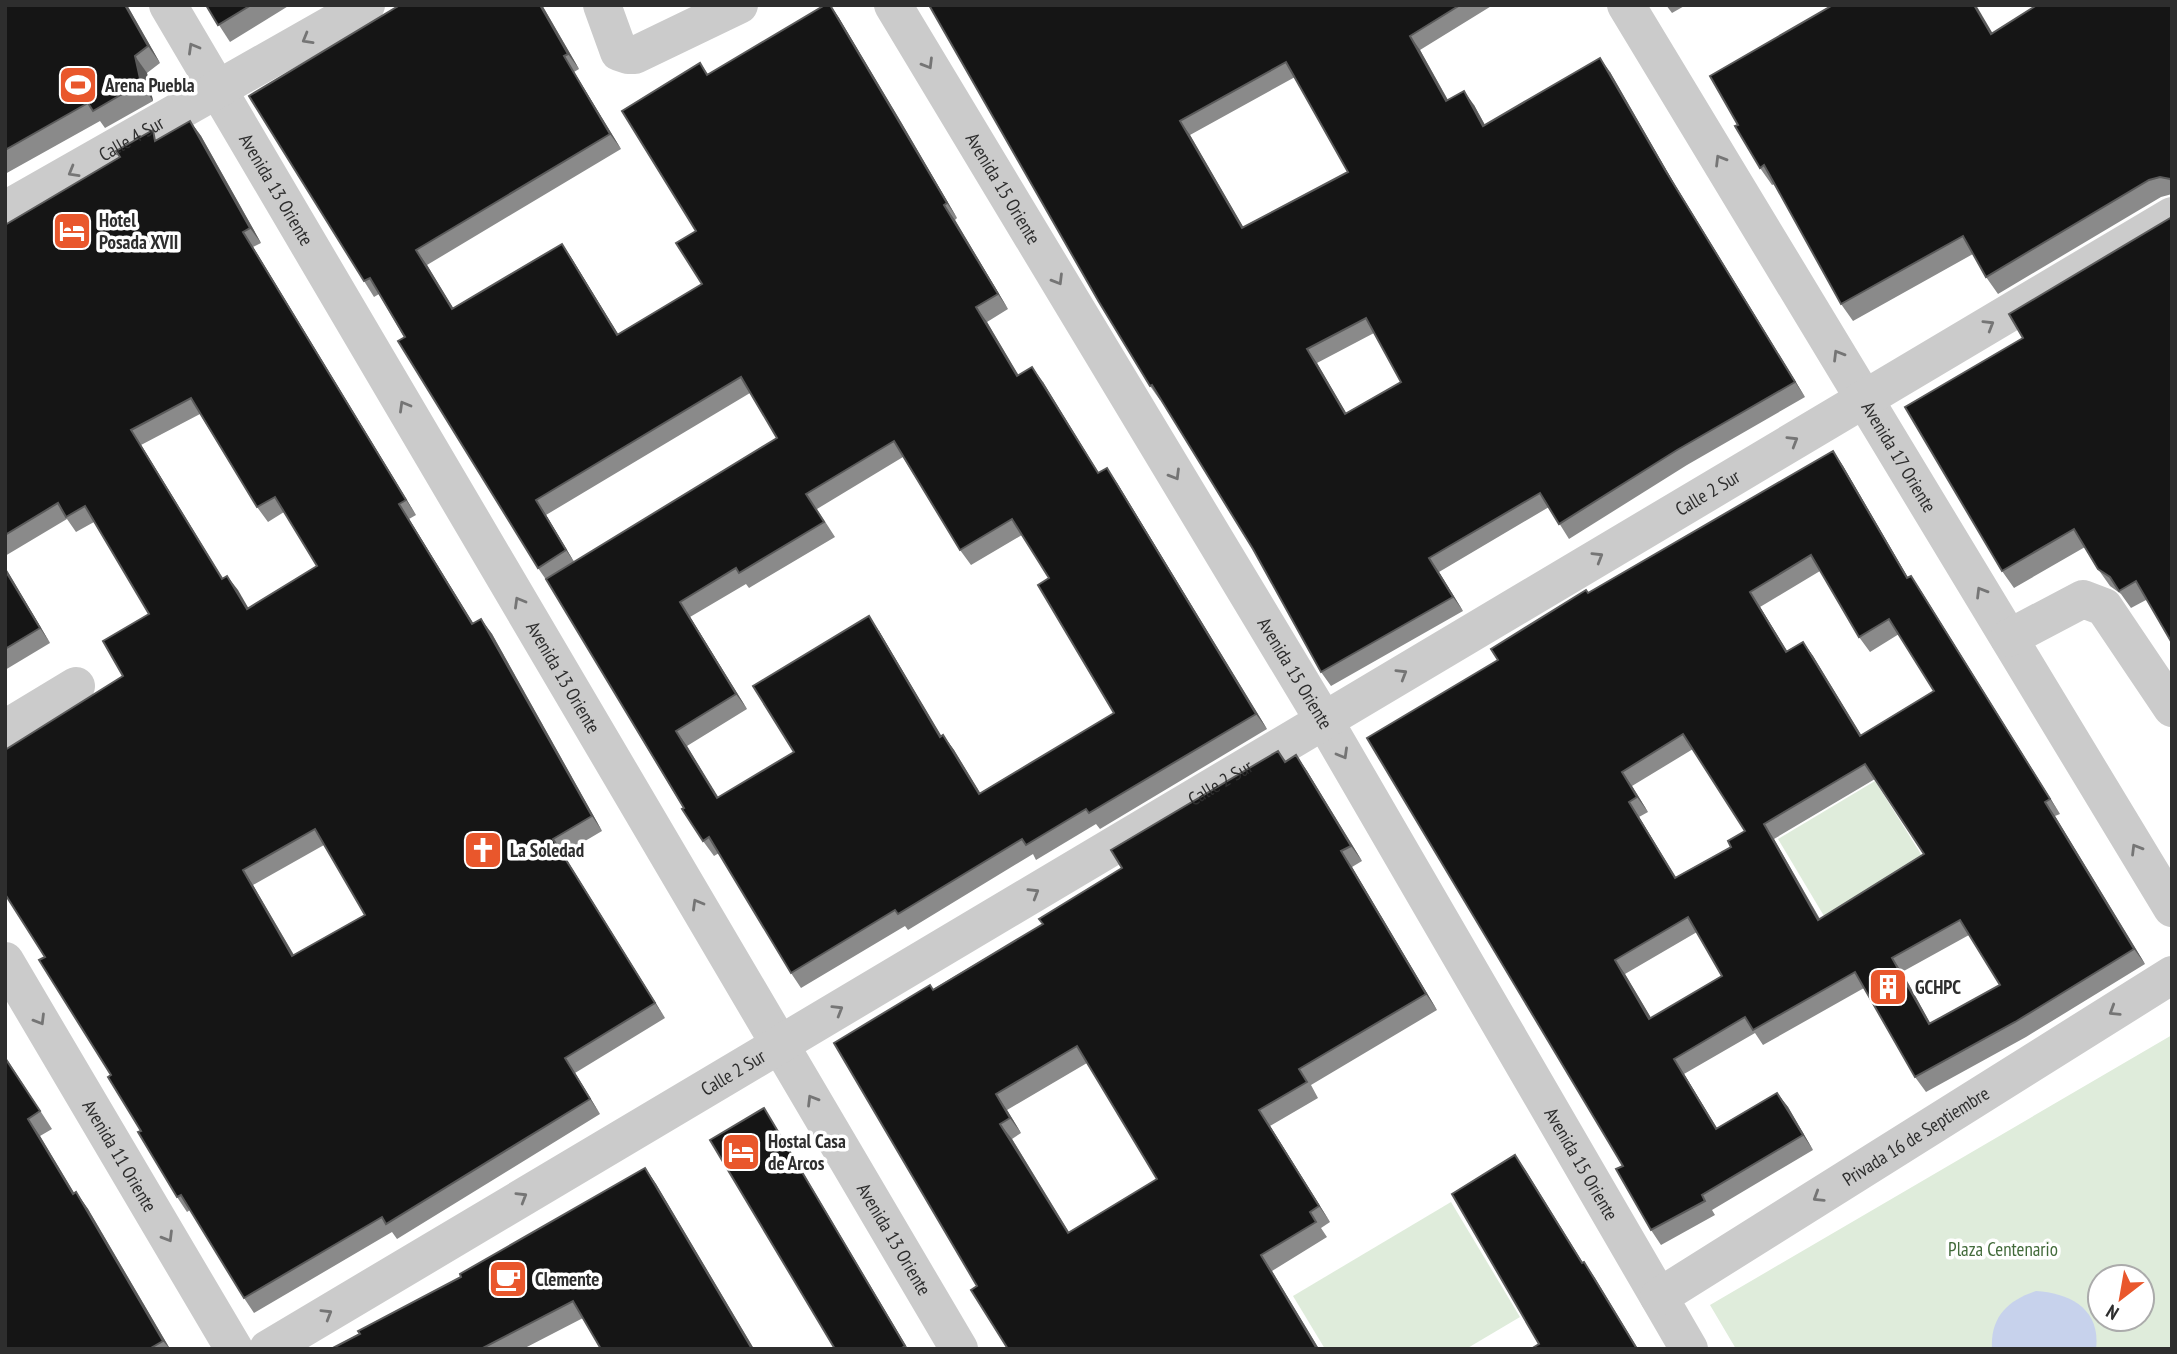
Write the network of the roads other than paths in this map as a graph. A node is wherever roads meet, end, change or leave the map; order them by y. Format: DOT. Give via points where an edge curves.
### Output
graph roads {
  1 [pos="169,5"];
  2 [pos="366,5"];
  3 [pos="602,5"];
  4 [pos="739,5"];
  5 [pos="893,5"];
  6 [pos="1626,5"];
  7 [pos="698,14"];
  8 [pos="218,90"];
  9 [pos="5,210"];
  10 [pos="2172,216"];
  11 [pos="1864,399"];
  12 [pos="2009,638"];
  13 [pos="76,686"];
  14 [pos="2172,708"];
  15 [pos="1322,721"];
  16 [pos="5,729"];
  17 [pos="2172,908"];
  18 [pos="5,961"];
  19 [pos="2172,975"];
  20 [pos="779,1044"];
  21 [pos="1658,1297"];
  22 [pos="234,1349"];
  23 [pos="268,1349"];
  24 [pos="959,1349"];
  25 [pos="1689,1349"];
  8 -- 1 [label="street, Avenida 13 Oriente, one-way"];
  2 -- 8 [label="street, Calle 4 Sur, one-way"];
  3 -- 7 [label="street" via="619,52 628,55 635,55"];
  4 -- 7 [label="street"];
  5 -- 15 [label="street, Avenida 15 Oriente, one-way"];
  11 -- 6 [label="street, Avenida 17 Oriente, one-way"];
  8 -- 9 [label="street, Calle 4 Sur, one-way"];
  20 -- 8 [label="street, Avenida 13 Oriente, one-way"];
  11 -- 10 [label="street, Calle 2 Sur, one-way"];
  12 -- 11 [label="street, Avenida 17 Oriente, one-way"];
  15 -- 11 [label="street, Calle 2 Sur, one-way"];
  12 -- 14 [label="street" via="2083,598 2104,607"];
  17 -- 12 [label="street, Avenida 17 Oriente, one-way"];
  13 -- 16 [label="street"];
  20 -- 15 [label="street, Calle 2 Sur, one-way"];
  15 -- 21 [label="street, Avenida 15 Oriente, one-way"];
  18 -- 22 [label="street, Avenida 11 Oriente, one-way"];
  19 -- 21 [label="street, Privada 16 de Septiembre, one-way"];
  23 -- 20 [label="street, Calle 2 Sur, one-way"];
  24 -- 20 [label="street, Avenida 13 Oriente, one-way"];
  21 -- 25 [label="street, Avenida 15 Oriente"];
}
